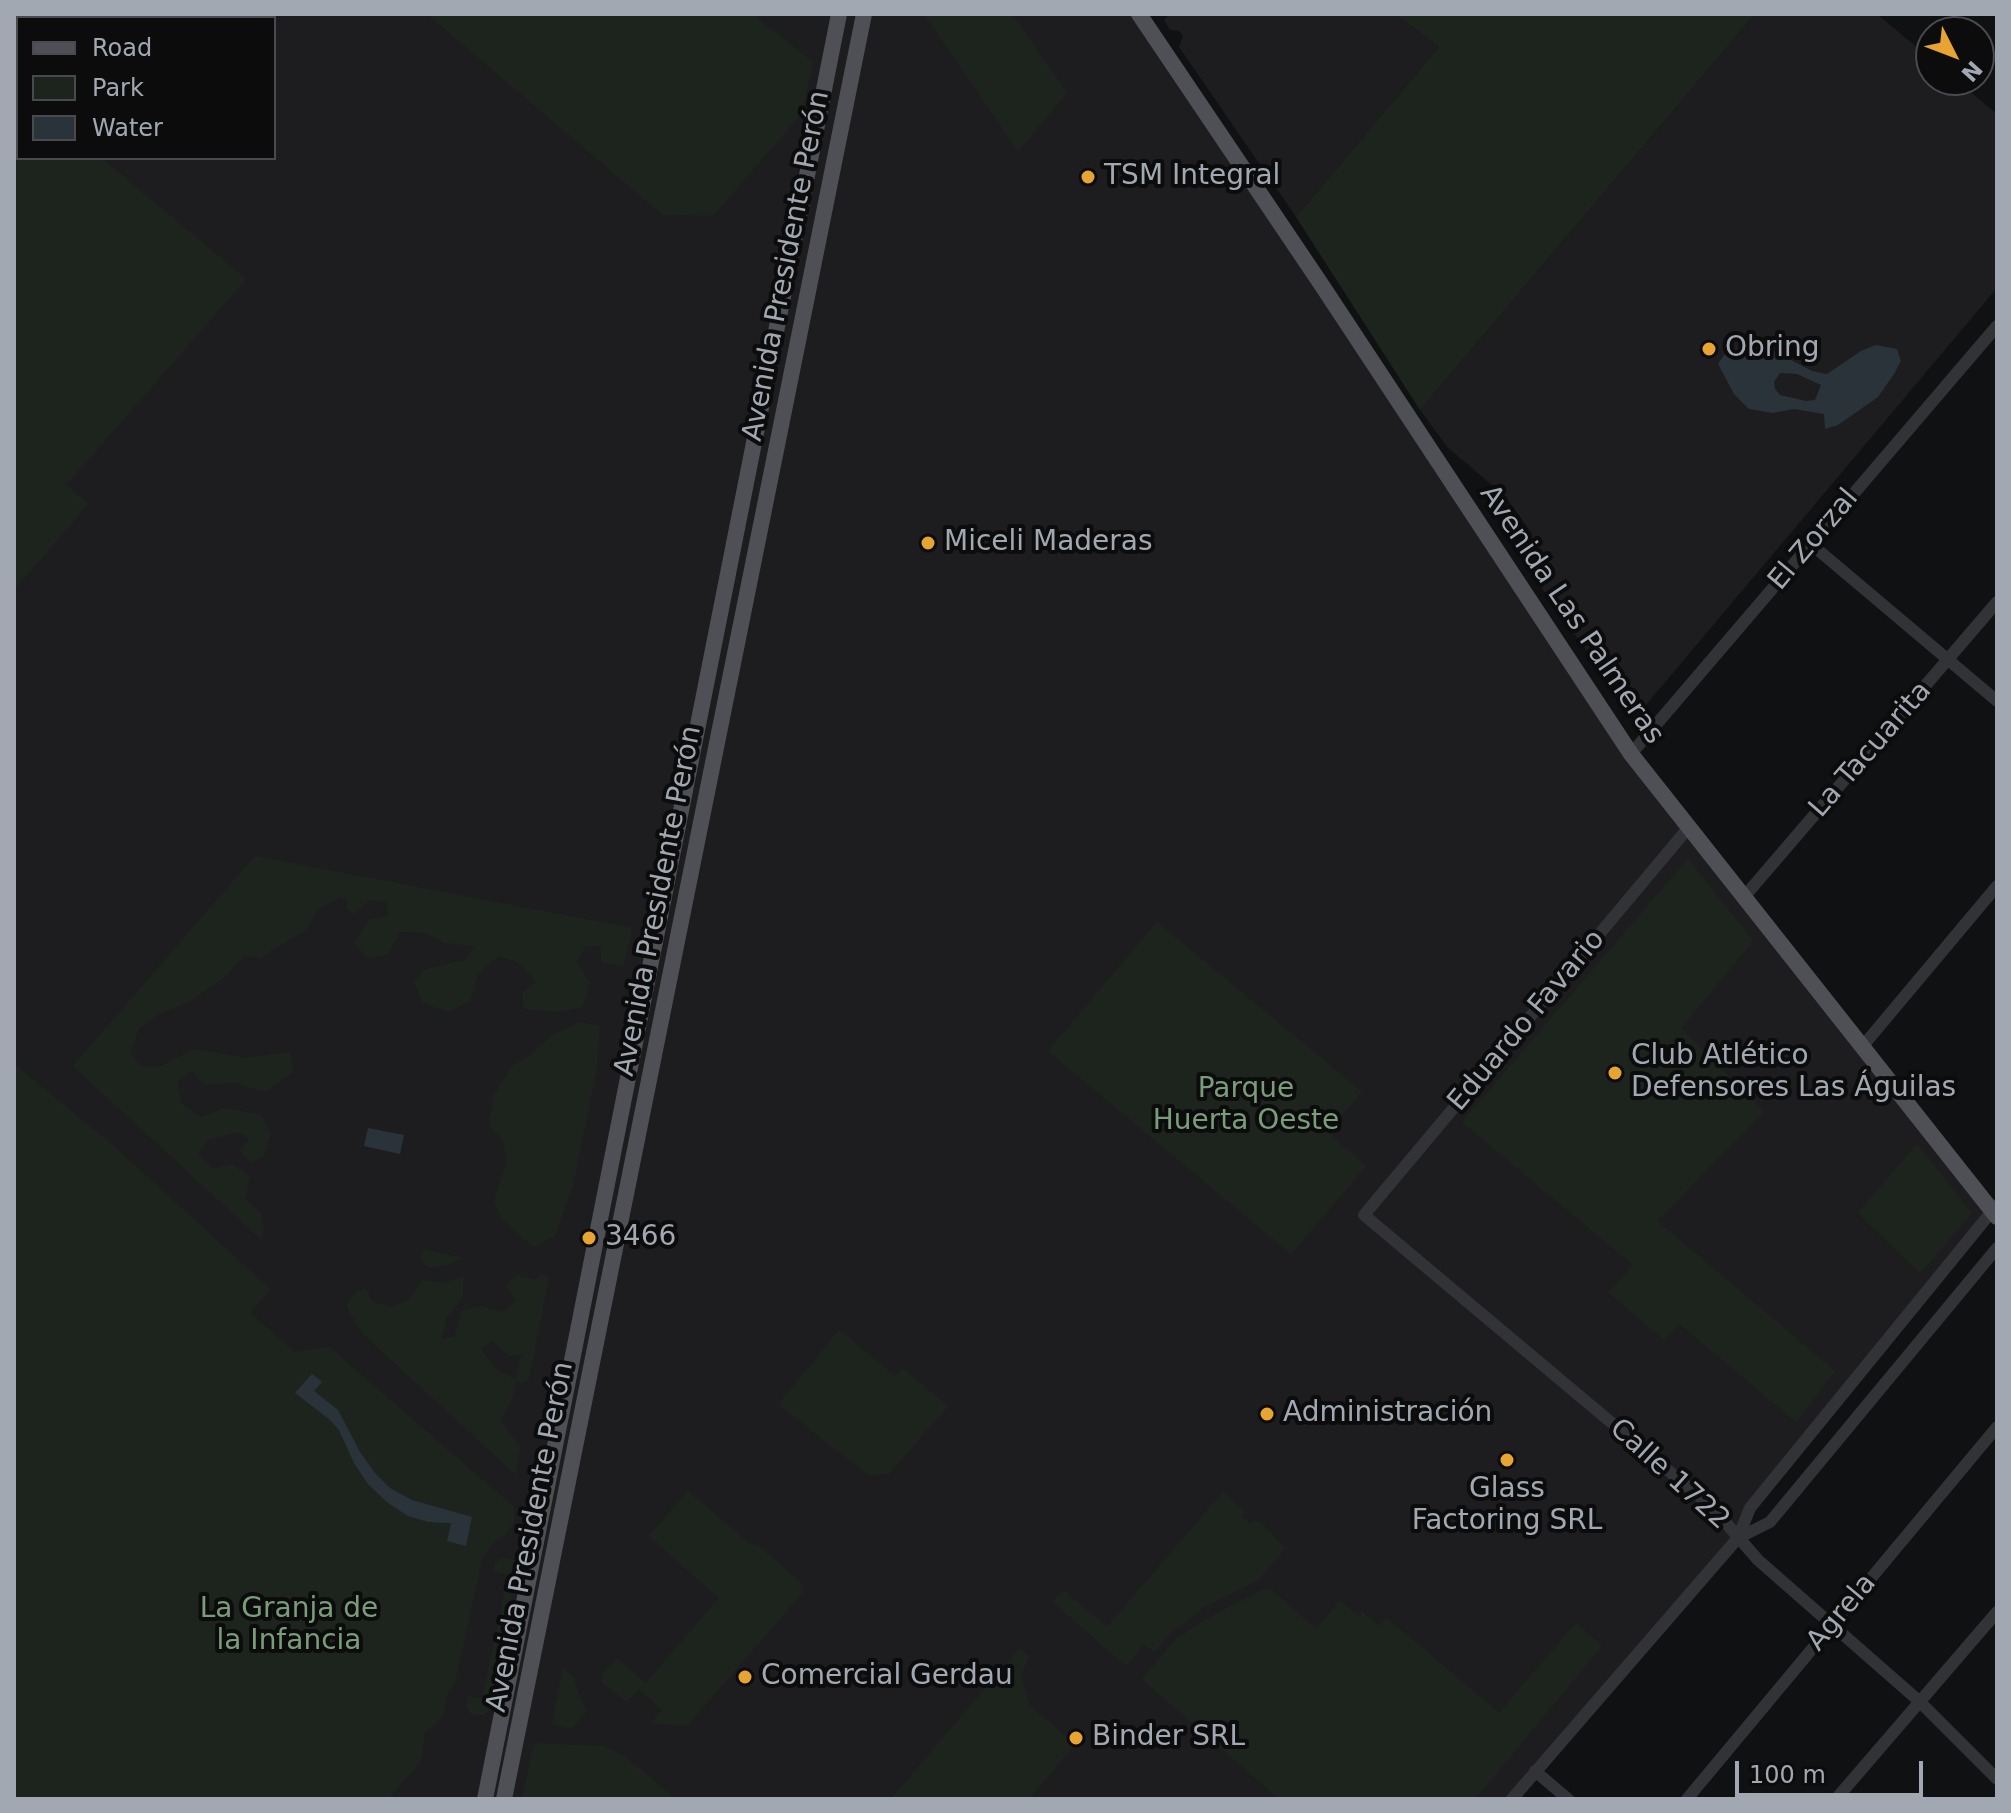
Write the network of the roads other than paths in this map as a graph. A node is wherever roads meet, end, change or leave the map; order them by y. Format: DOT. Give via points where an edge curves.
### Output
graph roads {
  1 [pos="839,14"];
  2 [pos="864,14"];
  3 [pos="1139,14"];
  4 [pos="1995,331"];
  5 [pos="1811,544"];
  6 [pos="1997,602"];
  7 [pos="1948,659"];
  8 [pos="1997,701"];
  9 [pos="1631,754"];
  10 [pos="1689,827"];
  11 [pos="1997,886"];
  12 [pos="1744,897"];
  13 [pos="1862,1047"];
  14 [pos="1995,1211"];
  15 [pos="1364,1215"];
  16 [pos="1997,1248"];
  17 [pos="1997,1427"];
  18 [pos="1738,1538"];
  19 [pos="1997,1612"];
  20 [pos="1834,1624"];
  21 [pos="1919,1701"];
  22 [pos="1535,1771"];
  23 [pos="1997,1779"];
  24 [pos="485,1799"];
  25 [pos="504,1799"];
  26 [pos="1512,1799"];
  27 [pos="1568,1799"];
  28 [pos="1687,1799"];
  29 [pos="1836,1799"];
  1 -- 24 [label="main road, Avenida Presidente Perón"];
  2 -- 25 [label="main road, Avenida Presidente Perón"];
  3 -- 9 [label="main road, Avenida Las Palmeras"];
  4 -- 5 [label="street, El Zorzal"];
  5 -- 7 [label="street"];
  5 -- 9 [label="street, El Zorzal"];
  6 -- 7 [label="street, La Tacuarita"];
  7 -- 8 [label="street"];
  7 -- 12 [label="street, La Tacuarita"];
  9 -- 10 [label="main road, Avenida Las Palmeras"];
  10 -- 12 [label="main road, Avenida Las Palmeras"];
  10 -- 15 [label="street, Eduardo Favario"];
  11 -- 13 [label="street"];
  12 -- 13 [label="main road, Avenida Las Palmeras"];
  13 -- 14 [label="main road, Avenida Las Palmeras"];
  14 -- 18 [label="street" via="1750,1508"];
  15 -- 18 [label="street, Calle 1722" via="1713,1508"];
  16 -- 18 [label="street" via="1770,1522"];
  17 -- 20 [label="street, Agrela"];
  18 -- 20 [label="street, Calle 1722"];
  18 -- 22 [label="street"];
  19 -- 21 [label="street"];
  20 -- 21 [label="street, Calle 1722"];
  20 -- 28 [label="street, Agrela"];
  21 -- 23 [label="street, Calle 1722"];
  21 -- 29 [label="street"];
  22 -- 26 [label="street"];
  22 -- 27 [label="street"];
}
